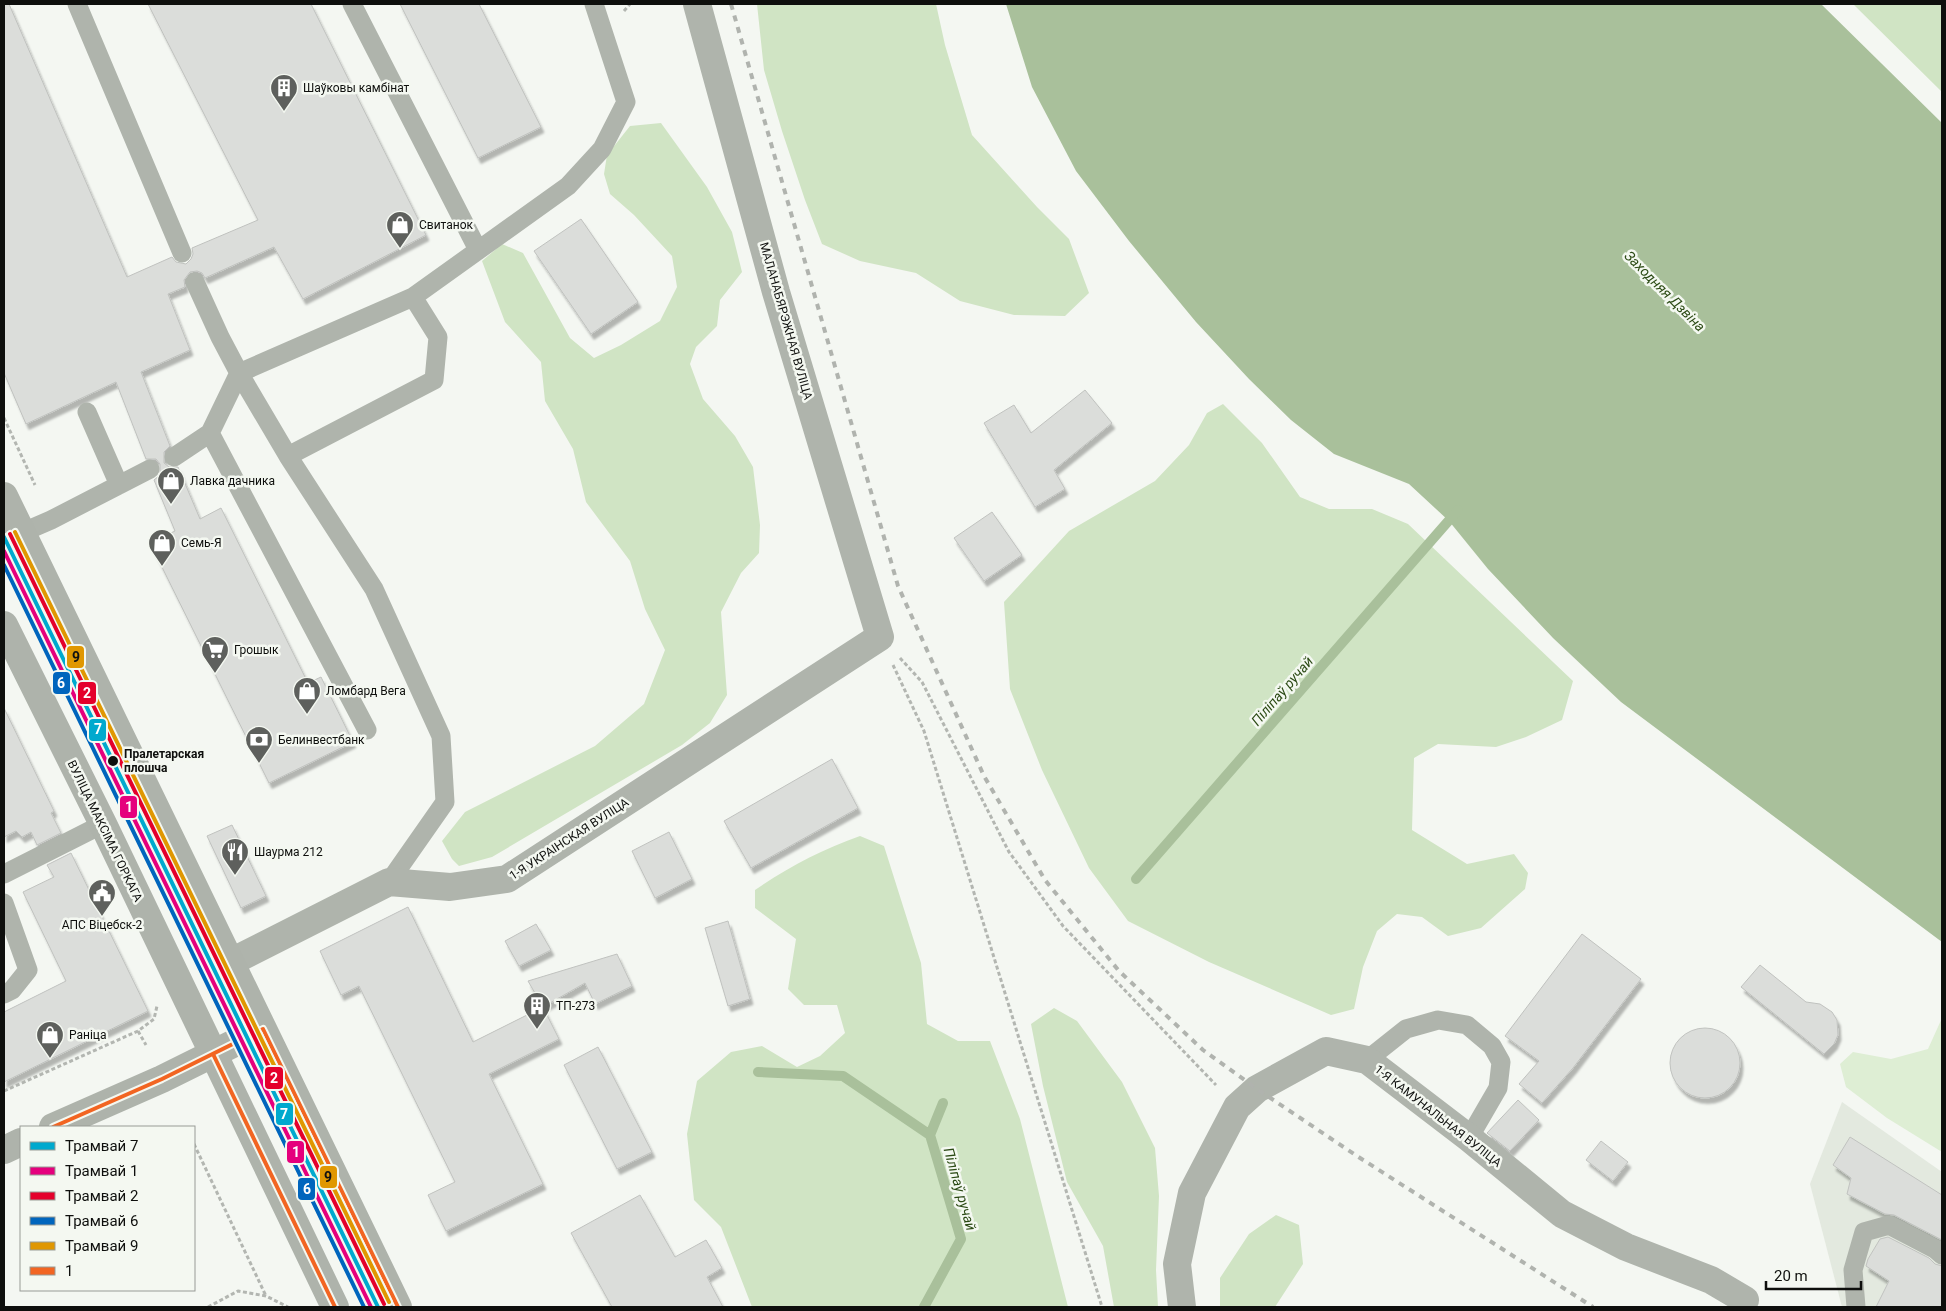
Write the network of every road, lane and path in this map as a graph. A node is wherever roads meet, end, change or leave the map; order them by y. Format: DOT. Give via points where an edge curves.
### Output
graph roads {
  1 [pos="77,4"];
  2 [pos="352,4"];
  3 [pos="594,4"];
  4 [pos="696,4"];
  5 [pos="478,250"];
  6 [pos="182,253"];
  7 [pos="196,282"];
  8 [pos="413,297"];
  9 [pos="239,374"];
  10 [pos="87,412"];
  11 [pos="210,433"];
  12 [pos="288,456"];
  13 [pos="174,457"];
  14 [pos="150,469"];
  15 [pos="119,485"];
  16 [pos="4,496"];
  17 [pos="12,537"];
  18 [pos="5,629"];
  19 [pos="880,638"];
  20 [pos="367,730"];
  21 [pos="103,824"];
  22 [pos="4,874"];
  23 [pos="389,882"];
  24 [pos="4,903"];
  25 [pos="231,962"];
  26 [pos="4,994"];
  27 [pos="158,1003"];
  28 [pos="263,1029"];
  29 [pos="138,1031"];
  30 [pos="146,1045"];
  31 [pos="213,1054"];
  32 [pos="1367,1060"];
  33 [pos="4,1092"];
  34 [pos="1237,1107"];
  35 [pos="55,1126"];
  36 [pos="1469,1138"];
  37 [pos="20,1142"];
  38 [pos="195,1146"];
  39 [pos="4,1150"];
  40 [pos="1942,1255"];
  41 [pos="266,1296"];
  42 [pos="1751,1304"];
  43 [pos="208,1307"];
  44 [pos="288,1307"];
  45 [pos="335,1307"];
  46 [pos="398,1307"];
  47 [pos="1102,1307"];
  48 [pos="1182,1307"];
  49 [pos="1856,1307"];
  1 -- 6 [label="lane"];
  2 -- 5 [label="lane"];
  3 -- 5 [label="lane" via="626,102 602,149 568,186"];
  4 -- 19 [label="street, МАЛАНАБЯРЭЖНАЯ ВУЛІЦА" via="776,292"];
  5 -- 8 [label="lane"];
  7 -- 9 [label="lane"];
  8 -- 9 [label="lane"];
  8 -- 12 [label="lane" via="438,337 434,380"];
  9 -- 11 [label="lane"];
  9 -- 12 [label="lane"];
  10 -- 15 [label="lane"];
  11 -- 13 [label="lane"];
  11 -- 20 [label="lane"];
  12 -- 23 [label="lane" via="374,589 441,736 444,802"];
  14 -- 15 [label="lane"];
  15 -- 17 [label="lane"];
  16 -- 17 [label="main road"];
  17 -- 25 [label="main road"];
  18 -- 21 [label="main road, ВУЛІЦА МАКСІМА ГОРКАГА"];
  19 -- 23 [label="street, 1-Я УКРАІНСКАЯ ВУЛІЦА" via="506,880 450,887"];
  19 -- 34 [label="path" via="922,682 1009,852 1063,926"];
  19 -- 47 [label="path" via="924,731"];
  21 -- 22 [label="lane"];
  21 -- 31 [label="main road, ВУЛІЦА МАКСІМА ГОРКАГА"];
  23 -- 25 [label="street"];
  24 -- 26 [label="lane" via="28,970 12,990"];
  25 -- 28 [label="main road"];
  27 -- 29 [label="path" via="154,1019"];
  28 -- 31 [label="main road"];
  28 -- 46 [label="main road"];
  29 -- 30 [label="path"];
  29 -- 33 [label="path"];
  31 -- 35 [label="main road"];
  31 -- 45 [label="main road, ВУЛІЦА МАКСІМА ГОРКАГА"];
  32 -- 34 [label="street, 1-Я КАМУНАЛЬНАЯ ВУЛІЦА" via="1326,1051 1257,1089"];
  32 -- 36 [label="street, 1-Я КАМУНАЛЬНАЯ ВУЛІЦА"];
  32 -- 36 [label="lane" via="1406,1029 1438,1020 1467,1025 1492,1046 1501,1062 1498,1088"];
  34 -- 48 [label="street, 1-Я КАМУНАЛЬНАЯ ВУЛІЦА" via="1192,1193 1178,1264"];
  36 -- 42 [label="street, 1-Я КАМУНАЛЬНАЯ ВУЛІЦА" via="1562,1214 1626,1247 1711,1280"];
  37 -- 39 [label="main road"];
  38 -- 41 [label="path"];
  40 -- 49 [label="lane" via="1889,1225 1864,1232 1853,1270"];
  41 -- 43 [label="path" via="238,1291"];
  41 -- 44 [label="path"];
}
